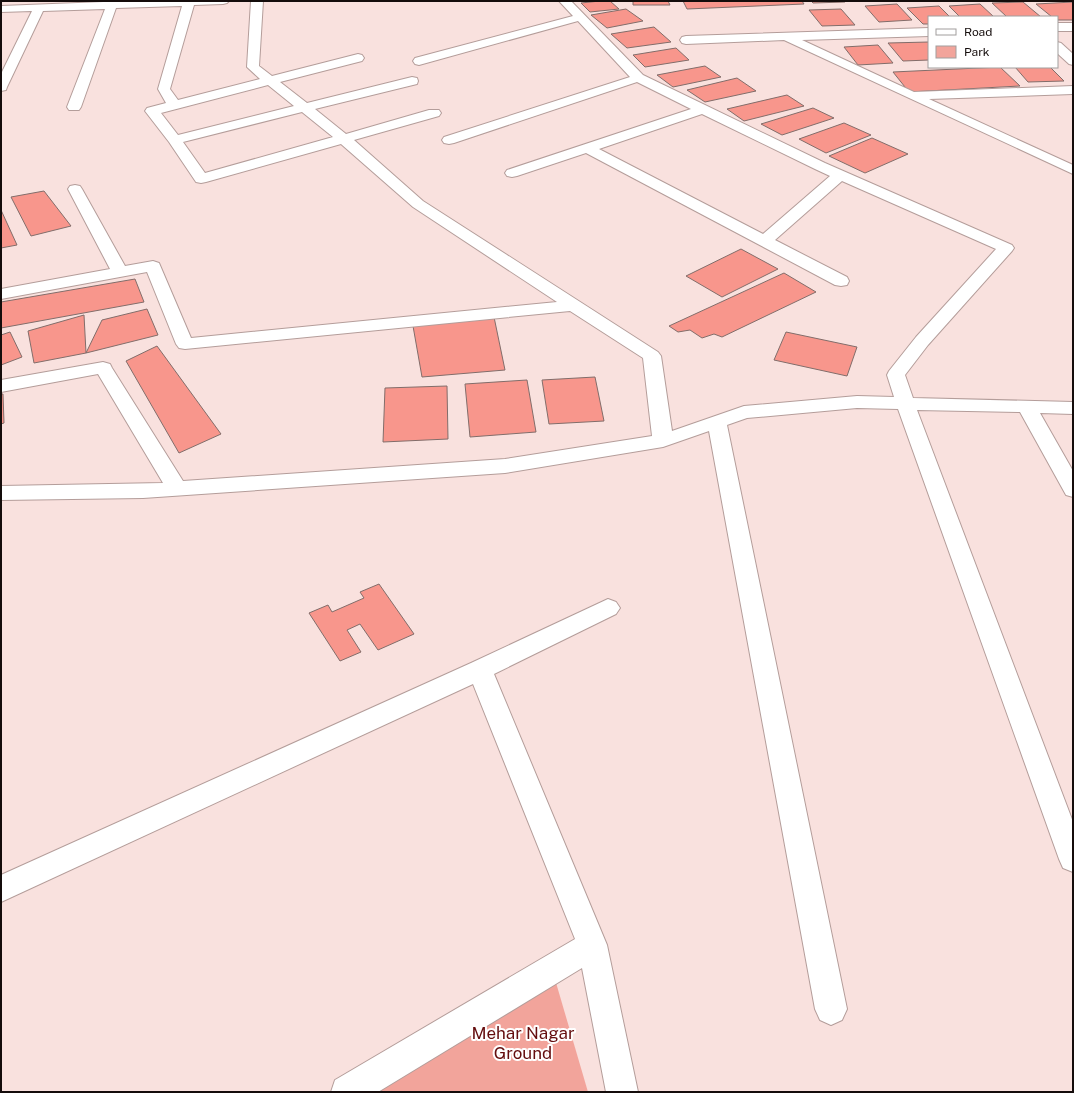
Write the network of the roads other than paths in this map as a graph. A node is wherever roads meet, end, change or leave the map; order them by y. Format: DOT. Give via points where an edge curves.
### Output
graph roads {
  1 [pos="223,1"];
  2 [pos="258,1"];
  3 [pos="565,1"];
  4 [pos="189,2"];
  5 [pos="83,4"];
  6 [pos="112,5"];
  7 [pos="39,8"];
  8 [pos="1,9"];
  9 [pos="581,17"];
  10 [pos="1058,27"];
  11 [pos="1073,27"];
  12 [pos="928,32"];
  13 [pos="786,37"];
  14 [pos="686,40"];
  15 [pos="1058,47"];
  16 [pos="358,58"];
  17 [pos="419,61"];
  18 [pos="1073,61"];
  19 [pos="638,78"];
  20 [pos="412,80"];
  21 [pos="271,81"];
  22 [pos="1,87"];
  23 [pos="1073,90"];
  24 [pos="911,95"];
  25 [pos="174,105"];
  26 [pos="74,107"];
  27 [pos="305,108"];
  28 [pos="703,109"];
  29 [pos="434,113"];
  30 [pos="344,139"];
  31 [pos="175,140"];
  32 [pos="449,140"];
  33 [pos="588,148"];
  34 [pos="1073,170"];
  35 [pos="512,173"];
  36 [pos="840,175"];
  37 [pos="75,189"];
  38 [pos="764,241"];
  39 [pos="120,272"];
  40 [pos="841,281"];
  41 [pos="1,294"];
  42 [pos="574,305"];
  43 [pos="1,386"];
  44 [pos="905,404"];
  45 [pos="1027,407"];
  46 [pos="1073,408"];
  47 [pos="717,422"];
  48 [pos="663,441"];
  49 [pos="176,488"];
  50 [pos="1073,490"];
  51 [pos="1,493"];
  52 [pos="608,608"];
  53 [pos="480,670"];
  54 [pos="1073,859"];
  55 [pos="1,889"];
  56 [pos="592,945"];
  57 [pos="831,1009"];
  58 [pos="347,1092"];
  59 [pos="622,1092"];
  1 -- 4 [label="street"];
  2 -- 21 [label="street" via="253,67"];
  3 -- 9 [label="street"];
  4 -- 6 [label="street"];
  4 -- 25 [label="street" via="164,89"];
  5 -- 6 [label="street"];
  5 -- 7 [label="street"];
  6 -- 26 [label="street"];
  7 -- 8 [label="street"];
  7 -- 22 [label="street"];
  9 -- 17 [label="street"];
  9 -- 19 [label="street"];
  10 -- 11 [label="street"];
  12 -- 13 [label="street"];
  13 -- 14 [label="street"];
  13 -- 24 [label="street"];
  15 -- 18 [label="street"];
  16 -- 21 [label="street"];
  19 -- 28 [label="street"];
  19 -- 32 [label="street"];
  20 -- 27 [label="street"];
  21 -- 25 [label="street"];
  21 -- 27 [label="street"];
  23 -- 24 [label="street"];
  24 -- 34 [label="street"];
  25 -- 31 [label="street" via="152,111"];
  27 -- 30 [label="street"];
  27 -- 31 [label="street"];
  28 -- 33 [label="street"];
  28 -- 36 [label="street"];
  29 -- 30 [label="street"];
  30 -- 31 [label="street" via="201,179"];
  30 -- 42 [label="street" via="418,204"];
  33 -- 35 [label="street"];
  33 -- 38 [label="street"];
  36 -- 38 [label="street"];
  36 -- 44 [label="street" via="1006,248 922,341 896,374"];
  37 -- 39 [label="street"];
  38 -- 40 [label="street"];
  39 -- 41 [label="street"];
  39 -- 42 [label="street" via="153,266 185,344"];
  42 -- 48 [label="street" via="652,356"];
  43 -- 49 [label="street" via="104,368"];
  44 -- 45 [label="street"];
  44 -- 47 [label="street" via="857,402 744,412"];
  44 -- 54 [label="street"];
  45 -- 46 [label="street"];
  45 -- 50 [label="street"];
  47 -- 48 [label="street"];
  47 -- 57 [label="street"];
  48 -- 49 [label="street" via="505,466"];
  49 -- 51 [label="street" via="143,491"];
  52 -- 53 [label="street"];
  53 -- 55 [label="street"];
  53 -- 56 [label="street"];
  56 -- 58 [label="street"];
  56 -- 59 [label="street"];
}
